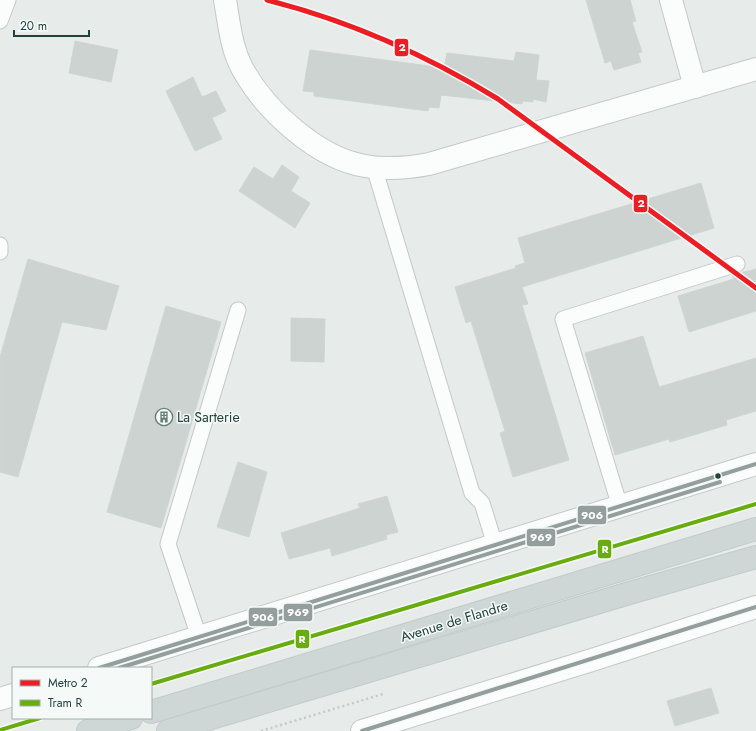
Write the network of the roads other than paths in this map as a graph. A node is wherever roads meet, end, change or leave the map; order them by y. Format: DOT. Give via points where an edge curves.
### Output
graph roads {
  1 [pos="8,0"];
  2 [pos="226,0"];
  3 [pos="671,0"];
  4 [pos="0,21"];
  5 [pos="756,69"];
  6 [pos="695,87"];
  7 [pos="374,167"];
  8 [pos="0,245"];
  9 [pos="0,252"];
  10 [pos="736,264"];
  11 [pos="238,310"];
  12 [pos="756,464"];
  13 [pos="620,506"];
  14 [pos="756,529"];
  15 [pos="495,545"];
  16 [pos="756,557"];
  17 [pos="756,607"];
  18 [pos="199,637"];
  19 [pos="102,667"];
  20 [pos="12,694"];
  21 [pos="0,698"];
  22 [pos="152,712"];
  23 [pos="128,719"];
  24 [pos="394,726"];
  25 [pos="88,731"];
  26 [pos="168,731"];
  27 [pos="362,731"];
  1 -- 4 [label="lane"];
  2 -- 7 [label="street" via="236,52 242,67 263,98 296,131 331,155"];
  3 -- 6 [label="street"];
  5 -- 6 [label="street"];
  6 -- 7 [label="street" via="429,164 406,168"];
  7 -- 15 [label="lane" via="472,493 482,503"];
  8 -- 9 [label="lane"];
  10 -- 13 [label="lane" via="563,319"];
  11 -- 18 [label="lane" via="168,544"];
  12 -- 13 [label="street"];
  13 -- 15 [label="street"];
  14 -- 22 [label="main road, Avenue de Flandre"];
  15 -- 18 [label="street"];
  16 -- 26 [label="main road, Avenue de Flandre"];
  17 -- 24 [label="street"];
  18 -- 19 [label="street"];
  20 -- 21 [label="street"];
  23 -- 25 [label="main road"];
  24 -- 27 [label="street"];
}
